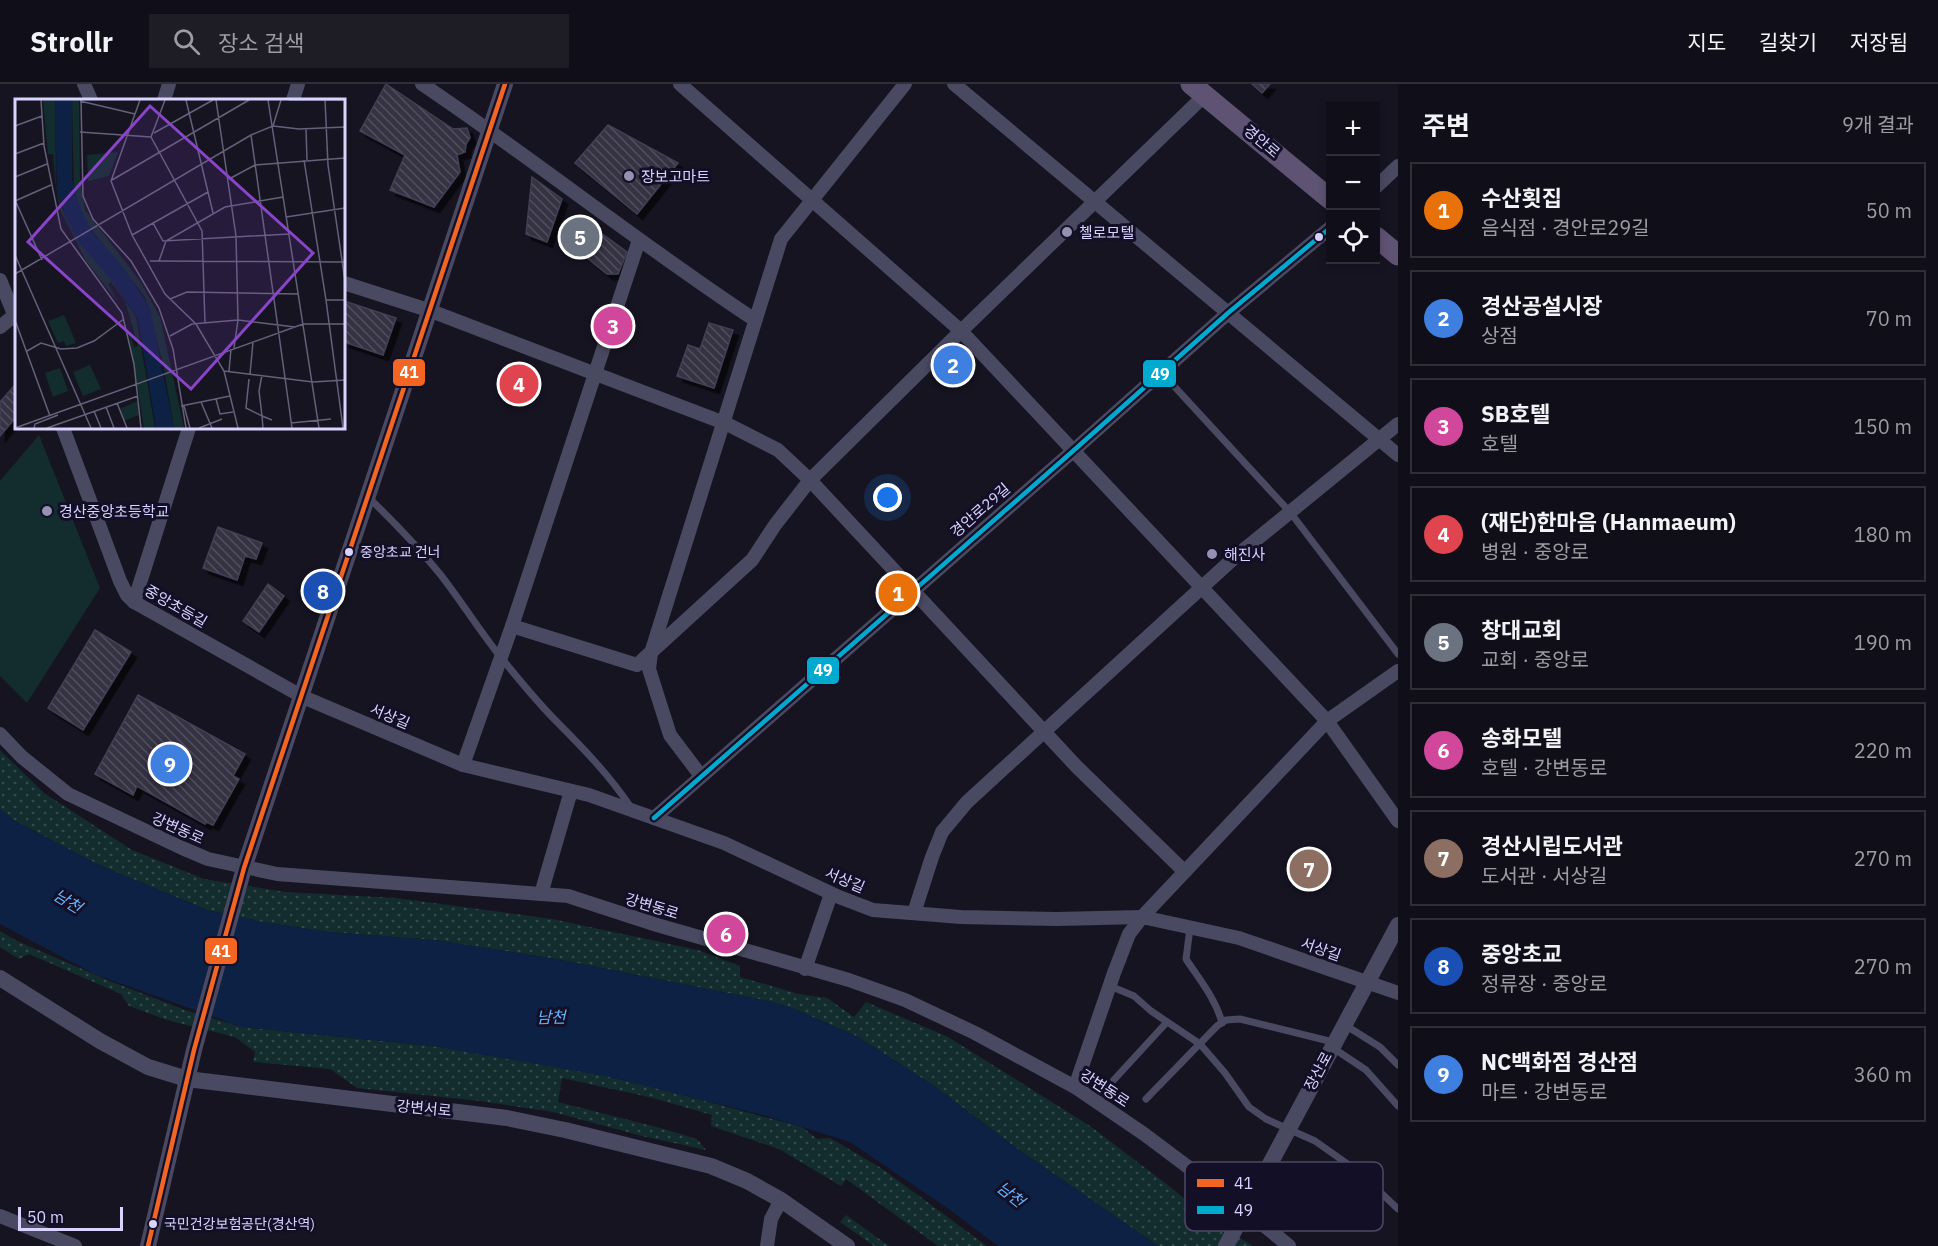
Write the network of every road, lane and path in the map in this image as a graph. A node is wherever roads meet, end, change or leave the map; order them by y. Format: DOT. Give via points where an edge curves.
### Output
graph roads {
  1 [pos="84,84"];
  2 [pos="169,84"];
  3 [pos="298,84"];
  4 [pos="422,84"];
  5 [pos="505,84"];
  6 [pos="905,84"];
  7 [pos="954,84"];
  8 [pos="683,85"];
  9 [pos="1198,90"];
  10 [pos="91,99"];
  11 [pos="164,99"];
  12 [pos="292,99"];
  13 [pos="490,130"];
  14 [pos="1398,166"];
  15 [pos="1380,183"];
  16 [pos="1326,196"];
  17 [pos="811,199"];
  18 [pos="1094,201"];
  19 [pos="1326,231"];
  20 [pos="639,240"];
  21 [pos="1380,240"];
  22 [pos="1398,255"];
  23 [pos="0,280"];
  24 [pos="345,283"];
  25 [pos="431,311"];
  26 [pos="1228,313"];
  27 [pos="15,314"];
  28 [pos="15,317"];
  29 [pos="755,320"];
  30 [pos="0,327"];
  31 [pos="961,331"];
  32 [pos="1161,372"];
  33 [pos="594,373"];
  34 [pos="723,422"];
  35 [pos="1398,424"];
  36 [pos="63,429"];
  37 [pos="185,430"];
  38 [pos="1379,439"];
  39 [pos="1073,451"];
  40 [pos="1398,455"];
  41 [pos="810,480"];
  42 [pos="368,497"];
  43 [pos="1290,512"];
  44 [pos="1201,588"];
  45 [pos="912,591"];
  46 [pos="134,602"];
  47 [pos="512,626"];
  48 [pos="651,653"];
  49 [pos="1398,654"];
  50 [pos="501,658"];
  51 [pos="1398,671"];
  52 [pos="303,697"];
  53 [pos="1327,721"];
  54 [pos="1044,732"];
  55 [pos="0,734"];
  56 [pos="463,765"];
  57 [pos="701,777"];
  58 [pos="571,791"];
  59 [pos="633,811"];
  60 [pos="654,818"];
  61 [pos="1398,821"];
  62 [pos="244,867"];
  63 [pos="1184,871"];
  64 [pos="542,894"];
  65 [pos="831,894"];
  66 [pos="914,913"];
  67 [pos="1142,917"];
  68 [pos="1398,925"];
  69 [pos="1190,928"];
  70 [pos="805,969"];
  71 [pos="0,978"];
  72 [pos="1366,982"];
  73 [pos="1110,986"];
  74 [pos="1398,993"];
  75 [pos="1167,1022"];
  76 [pos="1222,1023"];
  77 [pos="1343,1024"];
  78 [pos="1200,1044"];
  79 [pos="1332,1045"];
  80 [pos="1398,1065"];
  81 [pos="187,1079"];
  82 [pos="1111,1083"];
  83 [pos="1075,1087"];
  84 [pos="1146,1099"];
  85 [pos="1398,1106"];
  86 [pos="1287,1129"];
  87 [pos="1269,1162"];
  88 [pos="1345,1162"];
  89 [pos="1185,1167"];
  90 [pos="1383,1195"];
  91 [pos="781,1200"];
  92 [pos="1398,1209"];
  93 [pos="0,1216"];
  94 [pos="1233,1231"];
  95 [pos="1268,1231"];
  96 [pos="75,1246"];
  97 [pos="148,1246"];
  98 [pos="767,1246"];
  99 [pos="848,1246"];
  100 [pos="1226,1246"];
  101 [pos="1289,1246"];
  1 -- 10 [label="street"];
  2 -- 11 [label="street"];
  3 -- 12 [label="street"];
  4 -- 13 [label="street"];
  5 -- 13 [label="street"];
  6 -- 17 [label="street"];
  7 -- 18 [label="street"];
  8 -- 17 [label="street"];
  9 -- 16 [label="main road, 경안로"];
  9 -- 18 [label="street"];
  13 -- 20 [label="street"];
  13 -- 25 [label="street"];
  14 -- 15 [label="street"];
  17 -- 29 [label="street" via="781,239"];
  17 -- 31 [label="street"];
  18 -- 26 [label="street"];
  18 -- 31 [label="street"];
  19 -- 26 [label="street, 경안로29길"];
  20 -- 29 [label="street"];
  20 -- 33 [label="street"];
  21 -- 22 [label="main road"];
  23 -- 27 [label="street"];
  24 -- 25 [label="street"];
  25 -- 33 [label="street"];
  25 -- 42 [label="street"];
  26 -- 32 [label="street, 경안로29길"];
  26 -- 38 [label="street"];
  28 -- 30 [label="street"];
  29 -- 34 [label="street"];
  31 -- 39 [label="street"];
  31 -- 41 [label="street"];
  32 -- 39 [label="street, 경안로29길"];
  32 -- 43 [label="lane"];
  33 -- 34 [label="street"];
  33 -- 47 [label="street"];
  34 -- 41 [label="street" via="778,450"];
  34 -- 48 [label="street"];
  35 -- 38 [label="street"];
  36 -- 46 [label="street, 중앙초등길" via="120,581"];
  37 -- 46 [label="street"];
  38 -- 40 [label="street"];
  38 -- 43 [label="street"];
  39 -- 44 [label="street"];
  39 -- 45 [label="street, 경안로29길"];
  41 -- 45 [label="street"];
  41 -- 48 [label="street" via="752,560"];
  42 -- 50 [label="lane" via="440,574"];
  42 -- 52 [label="street"];
  43 -- 44 [label="street"];
  43 -- 49 [label="lane"];
  44 -- 53 [label="street"];
  44 -- 54 [label="street"];
  45 -- 54 [label="street"];
  45 -- 57 [label="street, 경안로29길"];
  46 -- 52 [label="street, 중앙초등길"];
  47 -- 48 [label="street" via="637,665"];
  47 -- 50 [label="street"];
  48 -- 57 [label="street" via="649,669 670,735"];
  50 -- 56 [label="street"];
  50 -- 59 [label="lane" via="618,788"];
  51 -- 53 [label="street"];
  52 -- 56 [label="street, 서상길"];
  52 -- 62 [label="street"];
  53 -- 61 [label="street"];
  53 -- 63 [label="street"];
  54 -- 63 [label="street"];
  54 -- 66 [label="street" via="967,802 942,832"];
  55 -- 62 [label="street, 강변동로" via="50,781 75,798 182,849"];
  56 -- 58 [label="street, 서상길"];
  57 -- 60 [label="street, 경안로29길"];
  58 -- 59 [label="street, 서상길"];
  58 -- 64 [label="street"];
  59 -- 60 [label="street, 서상길"];
  60 -- 65 [label="street, 서상길" via="724,843"];
  62 -- 64 [label="street, 강변동로" via="277,874"];
  62 -- 81 [label="street"];
  63 -- 67 [label="street"];
  64 -- 70 [label="street, 강변동로" via="568,896"];
  65 -- 66 [label="street, 서상길" via="873,910"];
  65 -- 70 [label="street"];
  66 -- 67 [label="street, 서상길" via="1046,919"];
  67 -- 69 [label="street, 서상길"];
  67 -- 73 [label="street" via="1129,934"];
  68 -- 72 [label="street, 장산로"];
  69 -- 72 [label="street, 서상길" via="1239,938"];
  69 -- 76 [label="lane" via="1186,959 1208,991"];
  70 -- 83 [label="street, 강변동로" via="905,1000"];
  71 -- 81 [label="street, 강변서로" via="148,1067"];
  72 -- 74 [label="street, 서상길"];
  72 -- 77 [label="street, 장산로"];
  73 -- 75 [label="lane" via="1134,996"];
  73 -- 83 [label="street"];
  75 -- 78 [label="lane"];
  75 -- 82 [label="lane"];
  76 -- 78 [label="lane"];
  76 -- 79 [label="lane" via="1240,1019"];
  77 -- 79 [label="street, 장산로"];
  77 -- 80 [label="lane" via="1380,1047"];
  78 -- 84 [label="lane"];
  78 -- 86 [label="lane" via="1249,1107"];
  79 -- 85 [label="lane" via="1366,1070"];
  79 -- 86 [label="street, 장산로"];
  81 -- 91 [label="street, 강변서로" via="542,1125 711,1166"];
  81 -- 97 [label="street"];
  83 -- 89 [label="street, 강변동로"];
  86 -- 87 [label="street, 장산로"];
  86 -- 88 [label="lane" via="1315,1141"];
  90 -- 92 [label="lane"];
  91 -- 98 [label="street" via="771,1219"];
  91 -- 99 [label="street, 강변서로"];
  93 -- 96 [label="street"];
  94 -- 100 [label="street, 장산로"];
  95 -- 101 [label="street, 강변동로"];
}
